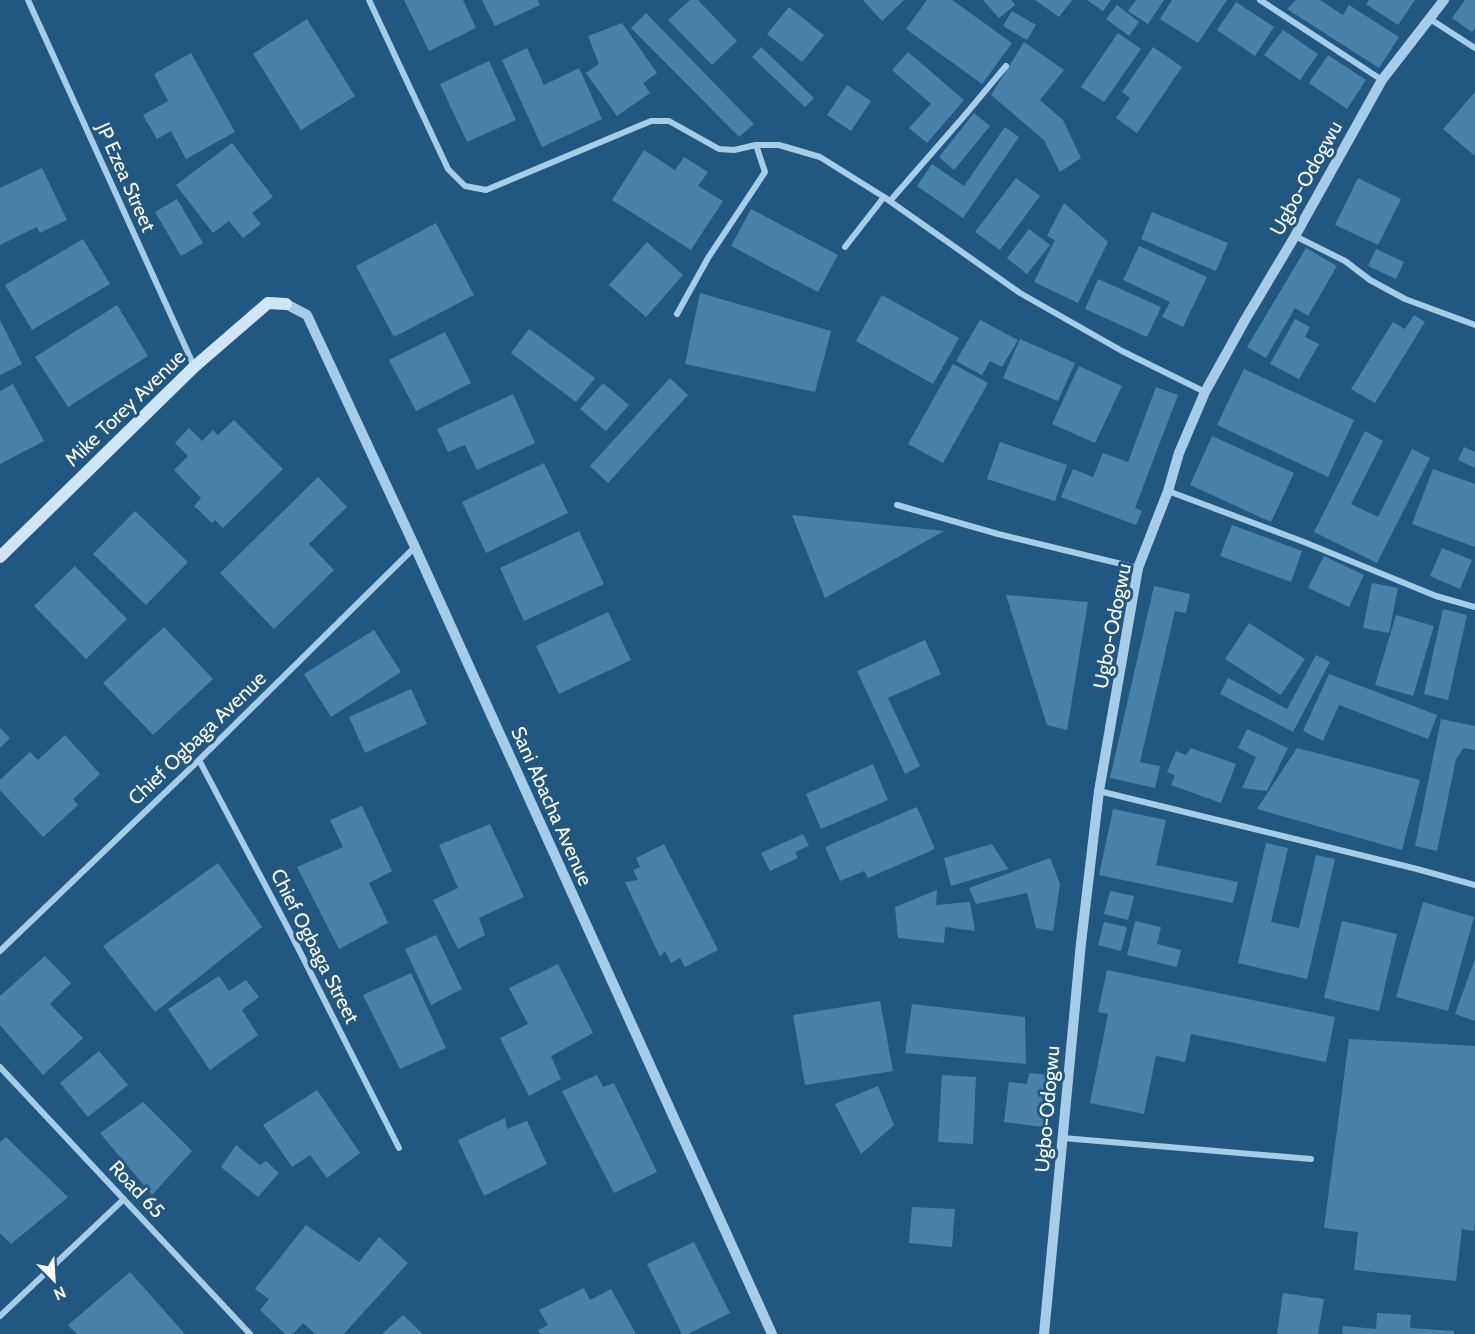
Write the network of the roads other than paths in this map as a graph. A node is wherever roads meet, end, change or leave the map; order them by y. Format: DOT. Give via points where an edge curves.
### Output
graph roads {
  1 [pos="27,0"];
  2 [pos="369,0"];
  3 [pos="1260,0"];
  4 [pos="1444,0"];
  5 [pos="1430,19"];
  6 [pos="1475,48"];
  7 [pos="1006,66"];
  8 [pos="1382,80"];
  9 [pos="756,145"];
  10 [pos="887,199"];
  11 [pos="1295,236"];
  12 [pos="844,247"];
  13 [pos="286,304"];
  14 [pos="677,314"];
  15 [pos="1475,325"];
  16 [pos="194,367"];
  17 [pos="1205,392"];
  18 [pos="1168,491"];
  19 [pos="897,506"];
  20 [pos="415,547"];
  21 [pos="0,557"];
  22 [pos="1138,568"];
  23 [pos="1475,607"];
  24 [pos="199,760"];
  25 [pos="1099,791"];
  26 [pos="1475,885"];
  27 [pos="0,951"];
  28 [pos="0,1066"];
  29 [pos="1062,1138"];
  30 [pos="399,1148"];
  31 [pos="1311,1159"];
  32 [pos="124,1199"];
  33 [pos="0,1316"];
  34 [pos="250,1334"];
  35 [pos="772,1334"];
  36 [pos="1044,1334"];
  1 -- 16 [label="street, JP Ezea Street"];
  2 -- 9 [label="street" via="448,169 465,186 486,190 651,122 669,121 719,148 734,150"];
  3 -- 8 [label="street"];
  4 -- 5 [label="street, Ugbo-Odogwu"];
  5 -- 6 [label="street"];
  5 -- 8 [label="street, Ugbo-Odogwu"];
  7 -- 10 [label="street"];
  8 -- 11 [label="street, Ugbo-Odogwu"];
  9 -- 10 [label="street" via="779,145 820,157"];
  9 -- 14 [label="street" via="765,172 708,258"];
  10 -- 12 [label="street"];
  10 -- 17 [label="street" via="1020,293 1122,351"];
  11 -- 15 [label="street" via="1345,261 1405,299"];
  11 -- 17 [label="street, Ugbo-Odogwu"];
  13 -- 16 [label="main road, Mike Torey Avenue" via="268,303"];
  13 -- 20 [label="street, Sani Abacha Avenue" via="307,315"];
  16 -- 21 [label="main road, Mike Torey Avenue"];
  17 -- 18 [label="street, Ugbo-Odogwu"];
  18 -- 22 [label="street, Ugbo-Odogwu"];
  18 -- 23 [label="street" via="1436,596"];
  19 -- 22 [label="street"];
  20 -- 24 [label="street, Chief Ogbaga Avenue"];
  20 -- 35 [label="street, Sani Abacha Avenue"];
  22 -- 25 [label="street, Ugbo-Odogwu"];
  24 -- 27 [label="street, Chief Ogbaga Avenue"];
  24 -- 30 [label="street, Chief Ogbaga Street"];
  25 -- 26 [label="street"];
  25 -- 29 [label="street, Ugbo-Odogwu"];
  28 -- 32 [label="street, Road 65"];
  29 -- 31 [label="street"];
  29 -- 36 [label="street, Ugbo-Odogwu"];
  32 -- 33 [label="street"];
  32 -- 34 [label="street, Road 65"];
}
